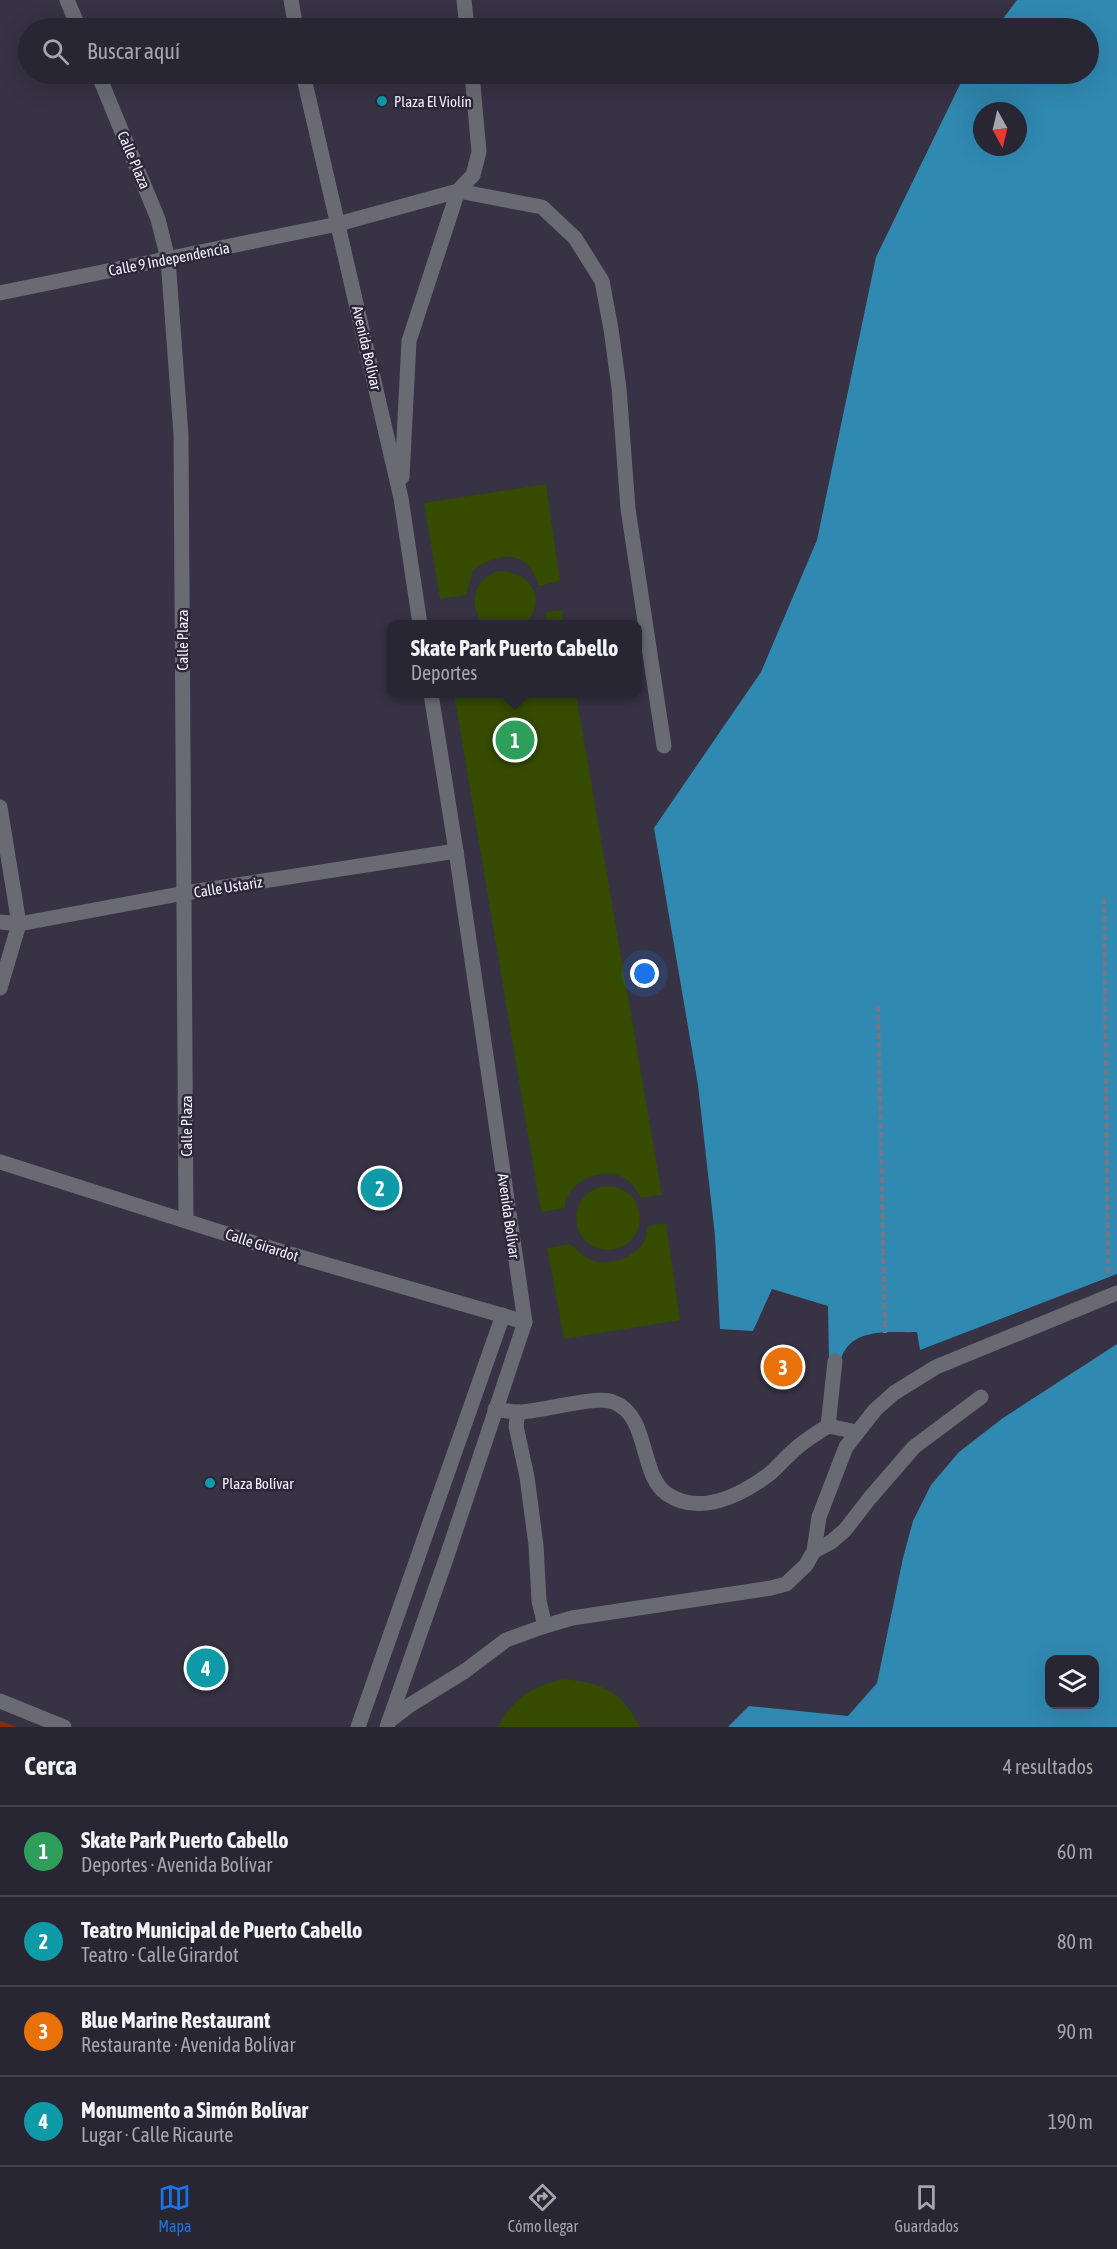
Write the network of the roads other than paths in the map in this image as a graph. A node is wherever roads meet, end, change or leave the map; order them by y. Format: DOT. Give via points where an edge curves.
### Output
graph roads {
  1 [pos="67,0"];
  2 [pos="291,0"];
  3 [pos="464,0"];
  4 [pos="75,18"];
  5 [pos="294,18"];
  6 [pos="466,18"];
  7 [pos="102,84"];
  8 [pos="305,84"];
  9 [pos="472,84"];
  10 [pos="458,191"];
  11 [pos="338,225"];
  12 [pos="168,259"];
  13 [pos="0,293"];
  14 [pos="401,498"];
  15 [pos="419,620"];
  16 [pos="432,698"];
  17 [pos="664,746"];
  18 [pos="0,807"];
  19 [pos="456,851"];
  20 [pos="185,893"];
  21 [pos="0,922"];
  22 [pos="19,924"];
  23 [pos="0,988"];
  24 [pos="0,1162"];
  25 [pos="186,1220"];
  26 [pos="1117,1293"];
  27 [pos="503,1316"];
  28 [pos="525,1322"];
  29 [pos="835,1362"];
  30 [pos="981,1397"];
  31 [pos="495,1409"];
  32 [pos="518,1412"];
  33 [pos="828,1426"];
  34 [pos="857,1432"];
  35 [pos="814,1551"];
  36 [pos="545,1626"];
  37 [pos="0,1701"];
  38 [pos="388,1724"];
  39 [pos="64,1727"];
  40 [pos="358,1727"];
  1 -- 4 [label="street"];
  2 -- 5 [label="street"];
  3 -- 6 [label="street"];
  7 -- 12 [label="street, Calle Plaza" via="158,219"];
  8 -- 11 [label="street, Avenida Bolívar"];
  9 -- 10 [label="street" via="479,152 472,175"];
  10 -- 11 [label="street, Calle 9 Independencia"];
  10 -- 14 [label="street" via="409,341"];
  10 -- 17 [label="street" via="542,207 575,237 602,280 619,388 628,510"];
  11 -- 12 [label="street, Calle 9 Independencia"];
  11 -- 14 [label="street, Avenida Bolívar"];
  12 -- 13 [label="street, Calle 9 Independencia"];
  12 -- 20 [label="street, Calle Plaza" via="181,435"];
  14 -- 15 [label="street, Avenida Bolívar"];
  16 -- 19 [label="street, Avenida Bolívar"];
  18 -- 22 [label="street"];
  19 -- 20 [label="street, Calle Ustariz"];
  19 -- 28 [label="street, Avenida Bolívar"];
  20 -- 22 [label="street, Calle Ustariz"];
  20 -- 25 [label="street, Calle Plaza"];
  21 -- 22 [label="street, Calle Ustariz"];
  22 -- 23 [label="street"];
  24 -- 25 [label="street, Calle Girardot"];
  25 -- 27 [label="street, Calle Girardot"];
  26 -- 34 [label="street" via="936,1367 894,1393"];
  27 -- 28 [label="street, Calle Girardot"];
  27 -- 40 [label="street"];
  28 -- 31 [label="street, Avenida Bolívar"];
  29 -- 33 [label="street"];
  30 -- 35 [label="street" via="914,1447 846,1530"];
  31 -- 32 [label="street"];
  31 -- 38 [label="street, Avenida Bolívar"];
  32 -- 33 [label="street" via="592,1401 613,1402 627,1412 638,1429 653,1477 665,1493 686,1504 714,1503 741,1492 769,1475"];
  32 -- 36 [label="street" via="516,1426 530,1497 539,1601"];
  33 -- 34 [label="street"];
  34 -- 35 [label="street" via="846,1447 819,1517"];
  35 -- 36 [label="street" via="798,1575 786,1584 573,1618"];
  36 -- 38 [label="street" via="506,1640"];
  37 -- 39 [label="street"];
}
